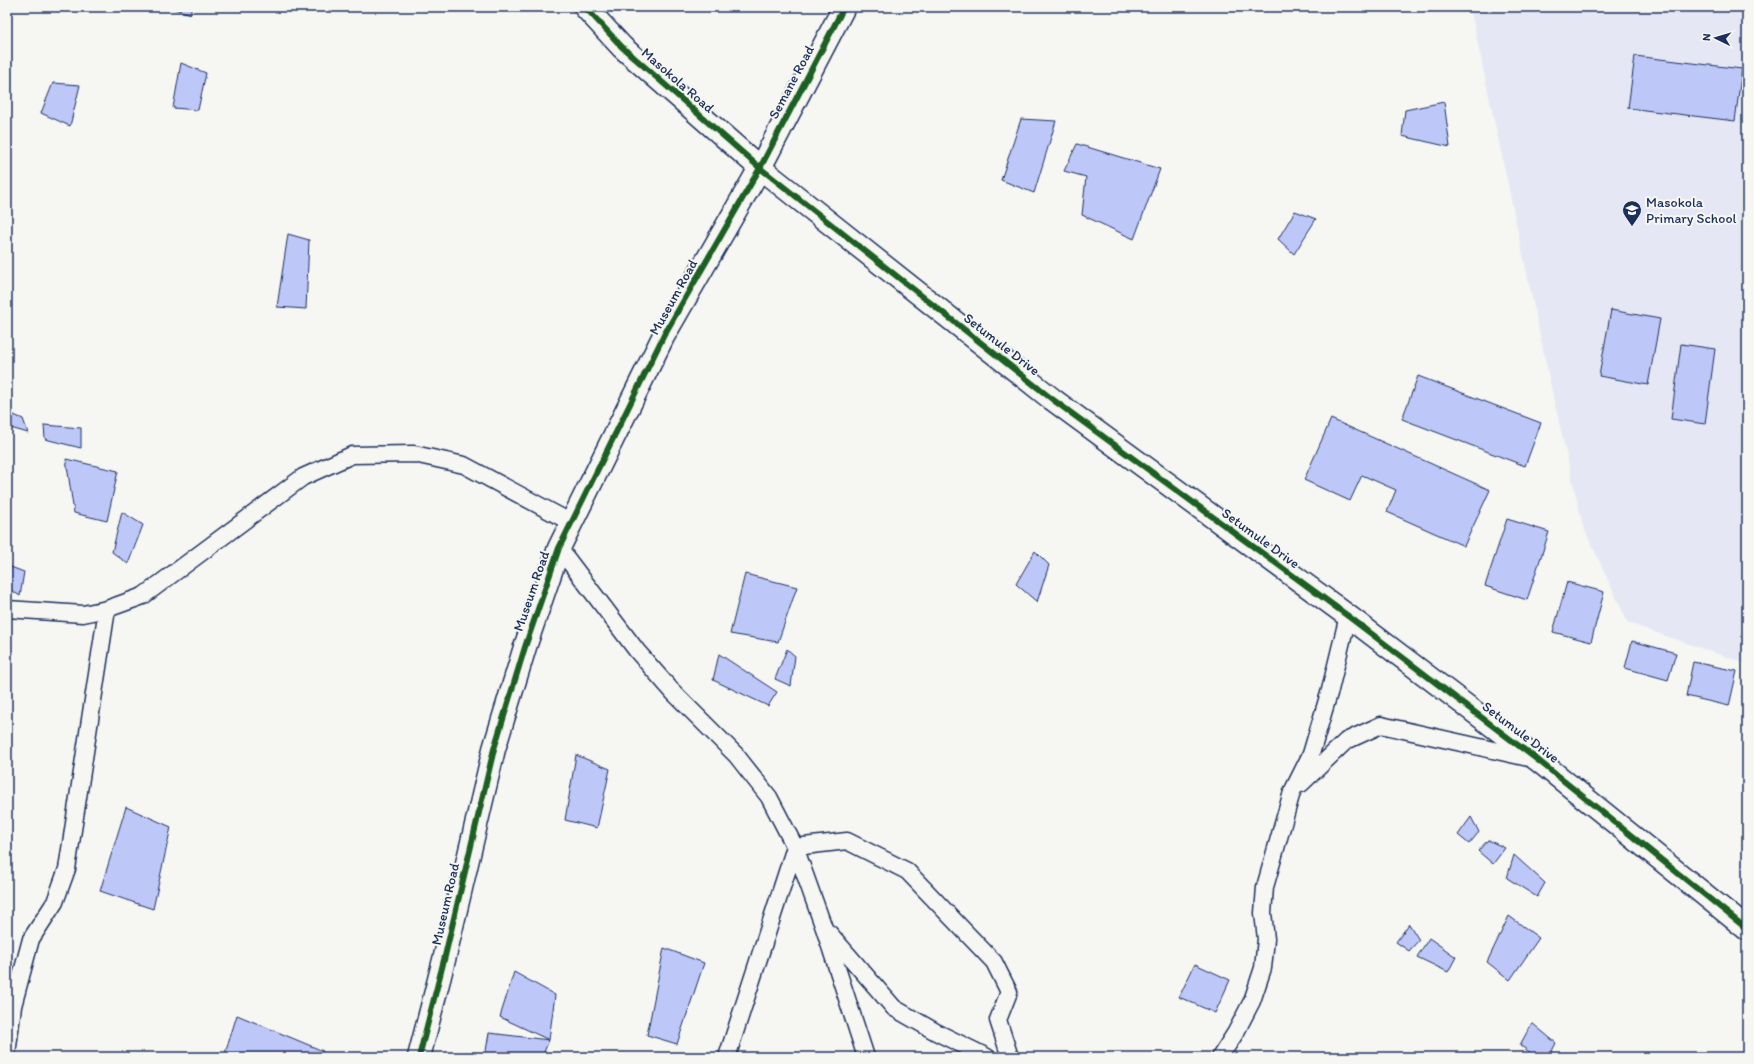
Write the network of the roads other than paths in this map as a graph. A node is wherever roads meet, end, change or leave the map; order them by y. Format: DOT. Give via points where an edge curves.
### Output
graph roads {
  1 [pos="585,7"];
  2 [pos="844,7"];
  3 [pos="760,168"];
  4 [pos="572,523"];
  5 [pos="559,548"];
  6 [pos="7,609"];
  7 [pos="107,609"];
  8 [pos="1348,616"];
  9 [pos="1539,760"];
  10 [pos="1292,792"];
  11 [pos="795,847"];
  12 [pos="824,928"];
  13 [pos="1747,929"];
  14 [pos="7,1055"];
  15 [pos="419,1057"];
  16 [pos="727,1057"];
  17 [pos="866,1057"];
  18 [pos="987,1057"];
  19 [pos="1010,1057"];
  20 [pos="1220,1057"];
  1 -- 3 [label="street, Masokola Road" via="622,47"];
  2 -- 3 [label="street, Semane Road"];
  3 -- 4 [label="street, Museum Road" via="664,335"];
  3 -- 8 [label="street, Setumule Drive" via="1052,398"];
  4 -- 5 [label="street, Museum Road"];
  4 -- 7 [label="lane" via="464,465 414,454 352,456 304,477 143,596"];
  5 -- 11 [label="lane" via="637,651 673,692 736,755 769,798"];
  5 -- 15 [label="street, Museum Road" via="494,749"];
  6 -- 7 [label="lane" via="82,614"];
  7 -- 14 [label="lane" via="67,869 55,902 31,939 13,1006"];
  8 -- 9 [label="street, Setumule Drive"];
  8 -- 10 [label="lane" via="1311,754"];
  9 -- 10 [label="lane" via="1381,725 1346,741"];
  9 -- 13 [label="street, Setumule Drive"];
  10 -- 20 [label="lane" via="1265,887 1263,913 1266,939 1263,968 1252,1001"];
  11 -- 12 [label="lane"];
  11 -- 16 [label="lane"];
  11 -- 19 [label="lane" via="847,841 907,871 994,962 1009,992 998,1020"];
  12 -- 17 [label="lane"];
  12 -- 18 [label="lane" via="894,1008"];
}
